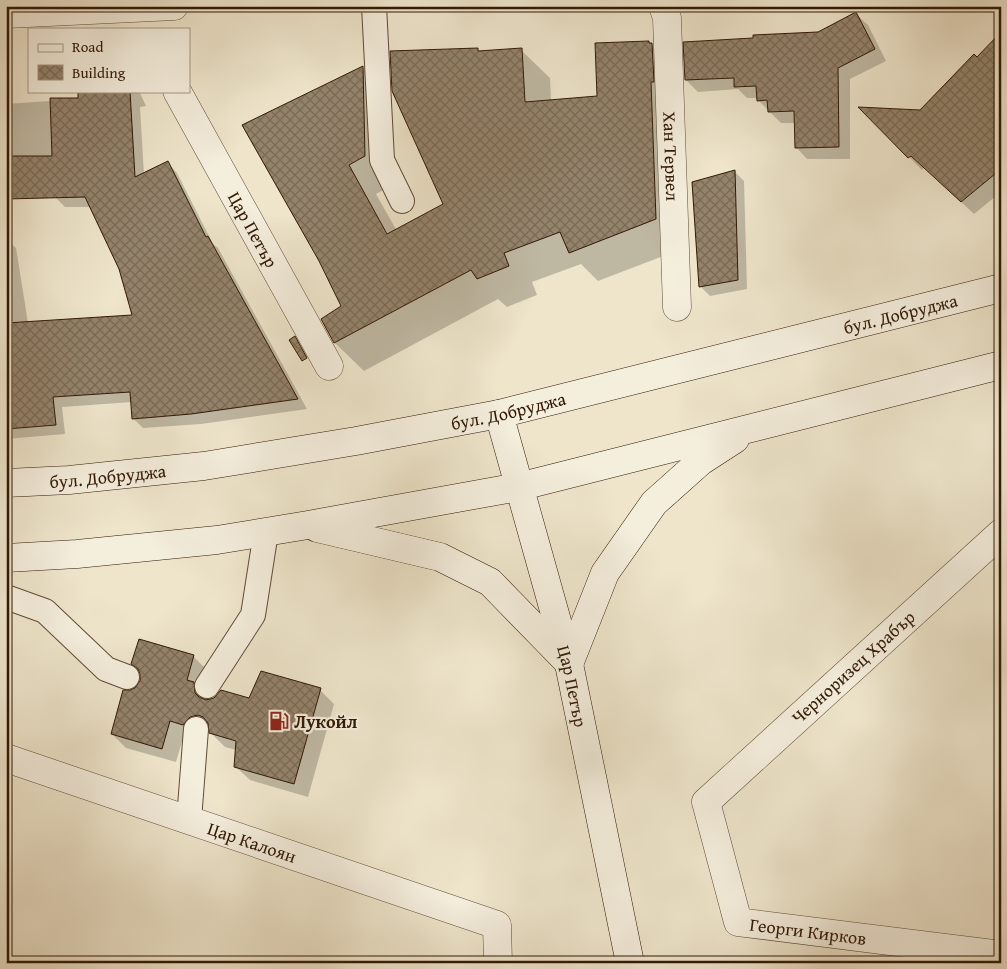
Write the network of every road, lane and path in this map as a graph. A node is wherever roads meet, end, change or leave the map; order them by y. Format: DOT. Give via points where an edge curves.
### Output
graph roads {
  1 [pos="174,6"];
  2 [pos="374,6"];
  3 [pos="663,6"];
  4 [pos="6,14"];
  5 [pos="134,14"];
  6 [pos="178,92"];
  7 [pos="402,200"];
  8 [pos="1001,288"];
  9 [pos="676,307"];
  10 [pos="329,366"];
  11 [pos="1001,366"];
  12 [pos="499,414"];
  13 [pos="754,427"];
  14 [pos="6,483"];
  15 [pos="518,486"];
  16 [pos="308,525"];
  17 [pos="266,532"];
  18 [pos="1001,533"];
  19 [pos="6,558"];
  20 [pos="6,597"];
  21 [pos="569,664"];
  22 [pos="127,677"];
  23 [pos="207,686"];
  24 [pos="196,729"];
  25 [pos="6,758"];
  26 [pos="706,802"];
  27 [pos="189,820"];
  28 [pos="1001,955"];
  29 [pos="498,963"];
  30 [pos="630,963"];
  1 -- 5 [label="street"];
  2 -- 7 [label="lane" via="382,160"];
  3 -- 9 [label="street, Хан Тервел" via="667,18"];
  4 -- 5 [label="street"];
  6 -- 10 [label="street, Цар Петър"];
  8 -- 12 [label="street, бул. Добруджа"];
  11 -- 13 [label="street"];
  12 -- 14 [label="street, бул. Добруджа" via="204,466"];
  12 -- 15 [label="street, Цар Петър"];
  13 -- 15 [label="street"];
  13 -- 21 [label="street" via="701,461 654,503 605,573"];
  15 -- 16 [label="street"];
  15 -- 21 [label="street, Цар Петър"];
  16 -- 17 [label="street"];
  16 -- 21 [label="street" via="440,557 490,582"];
  17 -- 19 [label="street" via="217,540"];
  17 -- 23 [label="lane" via="253,615"];
  18 -- 26 [label="street, Черноризец Храбър"];
  20 -- 22 [label="lane" via="45,611 106,669"];
  21 -- 30 [label="street, Цар Петър"];
  24 -- 27 [label="lane"];
  25 -- 27 [label="street, Цар Калоян"];
  26 -- 28 [label="street, Георги Кирков" via="738,922"];
  27 -- 29 [label="street, Цар Калоян" via="497,925"];
}
